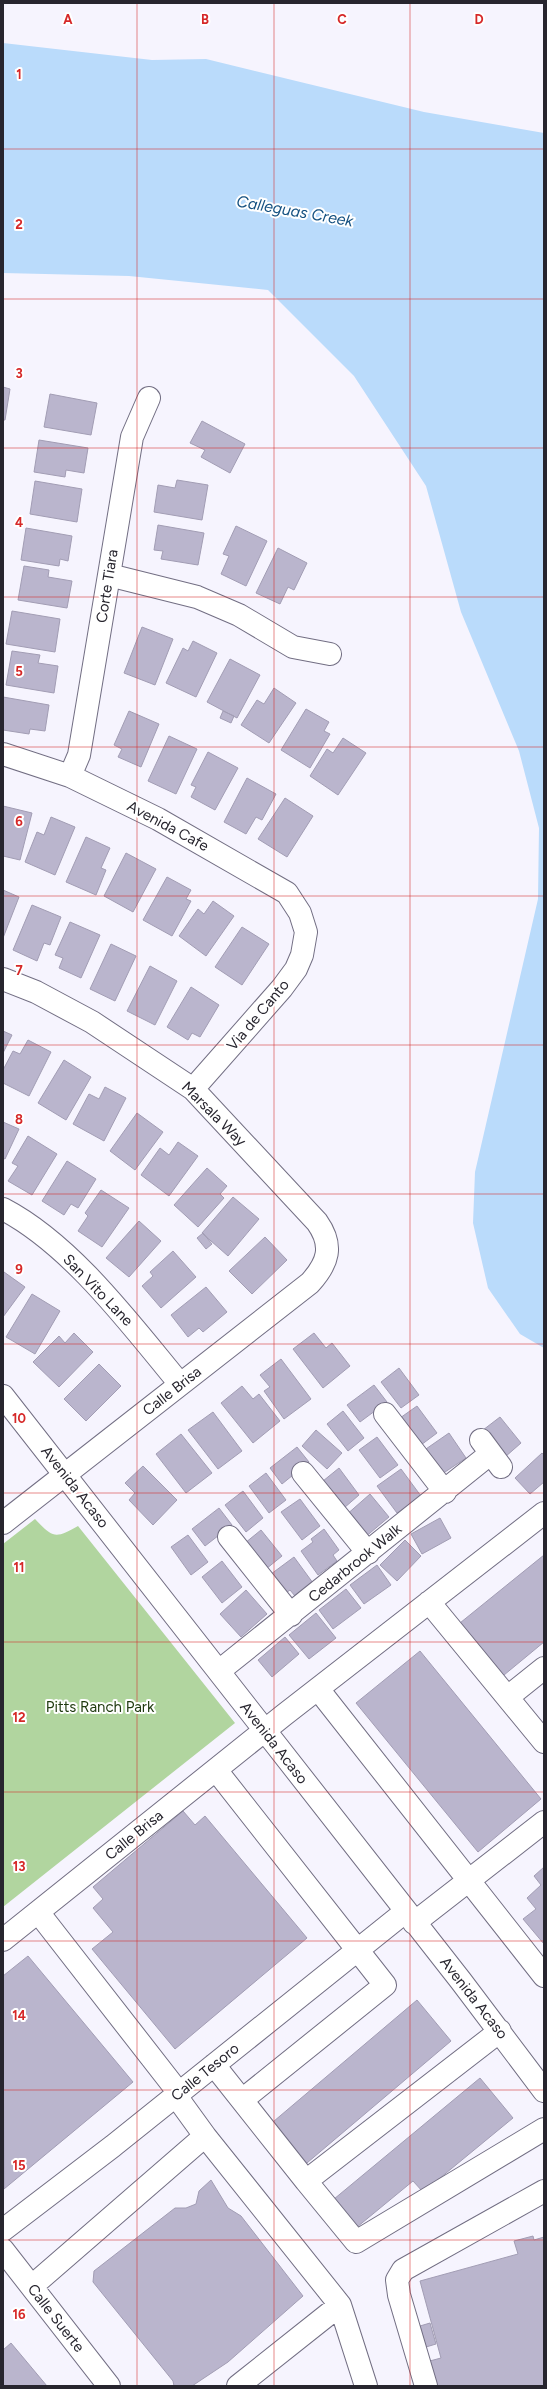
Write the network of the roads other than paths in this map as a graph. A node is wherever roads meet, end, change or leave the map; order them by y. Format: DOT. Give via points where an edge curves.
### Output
graph roads {
  1 [pos="149,398"];
  2 [pos="109,575"];
  3 [pos="330,654"];
  4 [pos="3,754"];
  5 [pos="70,776"];
  6 [pos="306,932"];
  7 [pos="3,979"];
  8 [pos="193,1089"];
  9 [pos="3,1209"];
  10 [pos="327,1250"];
  11 [pos="180,1384"];
  12 [pos="3,1396"];
  13 [pos="384,1414"];
  14 [pos="491,1454"];
  15 [pos="303,1473"];
  16 [pos="64,1475"];
  17 [pos="445,1492"];
  18 [pos="544,1513"];
  19 [pos="3,1523"];
  20 [pos="229,1537"];
  21 [pos="368,1553"];
  22 [pos="429,1602"];
  23 [pos="291,1615"];
  24 [pos="544,1668"];
  25 [pos="219,1671"];
  26 [pos="318,1689"];
  27 [pos="508,1697"];
  28 [pos="265,1730"];
  29 [pos="544,1742"];
  30 [pos="216,1770"];
  31 [pos="544,1822"];
  32 [pos="468,1881"];
  33 [pos="38,1912"];
  34 [pos="410,1917"];
  35 [pos="3,1940"];
  36 [pos="357,1951"];
  37 [pos="544,1976"];
  38 [pos="500,2031"];
  39 [pos="214,2065"];
  40 [pos="544,2090"];
  41 [pos="178,2094"];
  42 [pos="242,2100"];
  43 [pos="544,2129"];
  44 [pos="205,2136"];
  45 [pos="306,2181"];
  46 [pos="544,2191"];
  47 [pos="3,2230"];
  48 [pos="3,2250"];
  49 [pos="32,2286"];
  50 [pos="340,2305"];
  51 [pos="109,2386"];
  52 [pos="238,2386"];
  53 [pos="366,2386"];
  54 [pos="426,2386"];
  1 -- 2 [label="street, Corte Tiara" via="132,437"];
  2 -- 3 [label="street" via="197,597 239,615 293,647"];
  2 -- 5 [label="street, Corte Tiara" via="79,755"];
  4 -- 5 [label="street, Avenida Cafe"];
  5 -- 6 [label="street, Avenida Cafe" via="158,819 287,893 300,913"];
  6 -- 8 [label="street, Via de Canto" via="302,955 296,969"];
  7 -- 8 [label="street, Marsala Way" via="36,992 92,1022"];
  8 -- 10 [label="street, Marsala Way" via="317,1222 324,1232"];
  9 -- 11 [label="street, San Vito Lane" via="54,1245 118,1307"];
  10 -- 11 [label="street, Calle Brisa" via="323,1269 310,1283"];
  11 -- 16 [label="street, Calle Brisa"];
  12 -- 16 [label="street, Avenida Acaso"];
  13 -- 17 [label="street"];
  14 -- 17 [label="street, Cedarbrook Walk"];
  15 -- 21 [label="street"];
  16 -- 19 [label="street, Calle Brisa"];
  16 -- 25 [label="street, Avenida Acaso"];
  17 -- 21 [label="street, Cedarbrook Walk"];
  18 -- 22 [label="street, Calle Brisa"];
  20 -- 23 [label="street"];
  21 -- 23 [label="street, Cedarbrook Walk"];
  22 -- 26 [label="street, Calle Brisa"];
  22 -- 27 [label="street"];
  23 -- 25 [label="street, Cedarbrook Walk"];
  24 -- 27 [label="street"];
  25 -- 28 [label="street, Avenida Acaso"];
  26 -- 28 [label="street, Calle Brisa"];
  26 -- 32 [label="street"];
  27 -- 29 [label="street"];
  28 -- 30 [label="street, Calle Brisa"];
  28 -- 34 [label="street, Avenida Acaso"];
  30 -- 33 [label="street, Calle Brisa"];
  30 -- 36 [label="street"];
  31 -- 32 [label="street, Calle Tesoro"];
  32 -- 34 [label="street, Calle Tesoro"];
  32 -- 37 [label="street"];
  33 -- 35 [label="street, Calle Brisa"];
  33 -- 41 [label="street"];
  34 -- 36 [label="street, Calle Tesoro"];
  34 -- 38 [label="street, Avenida Acaso"];
  36 -- 39 [label="street, Calle Tesoro"];
  36 -- 42 [label="street" via="385,1985"];
  38 -- 40 [label="street, Avenida Acaso"];
  38 -- 45 [label="street"];
  39 -- 41 [label="street, Calle Tesoro"];
  39 -- 42 [label="street"];
  41 -- 44 [label="street"];
  41 -- 47 [label="street, Calle Tesoro"];
  42 -- 45 [label="street"];
  43 -- 45 [label="street" via="356,2242"];
  44 -- 49 [label="street"];
  44 -- 50 [label="street"];
  46 -- 54 [label="street" via="403,2270 397,2280 398,2295"];
  48 -- 49 [label="street, Calle Suerte"];
  49 -- 51 [label="street, Calle Suerte"];
  50 -- 52 [label="street"];
  50 -- 53 [label="street"];
}
